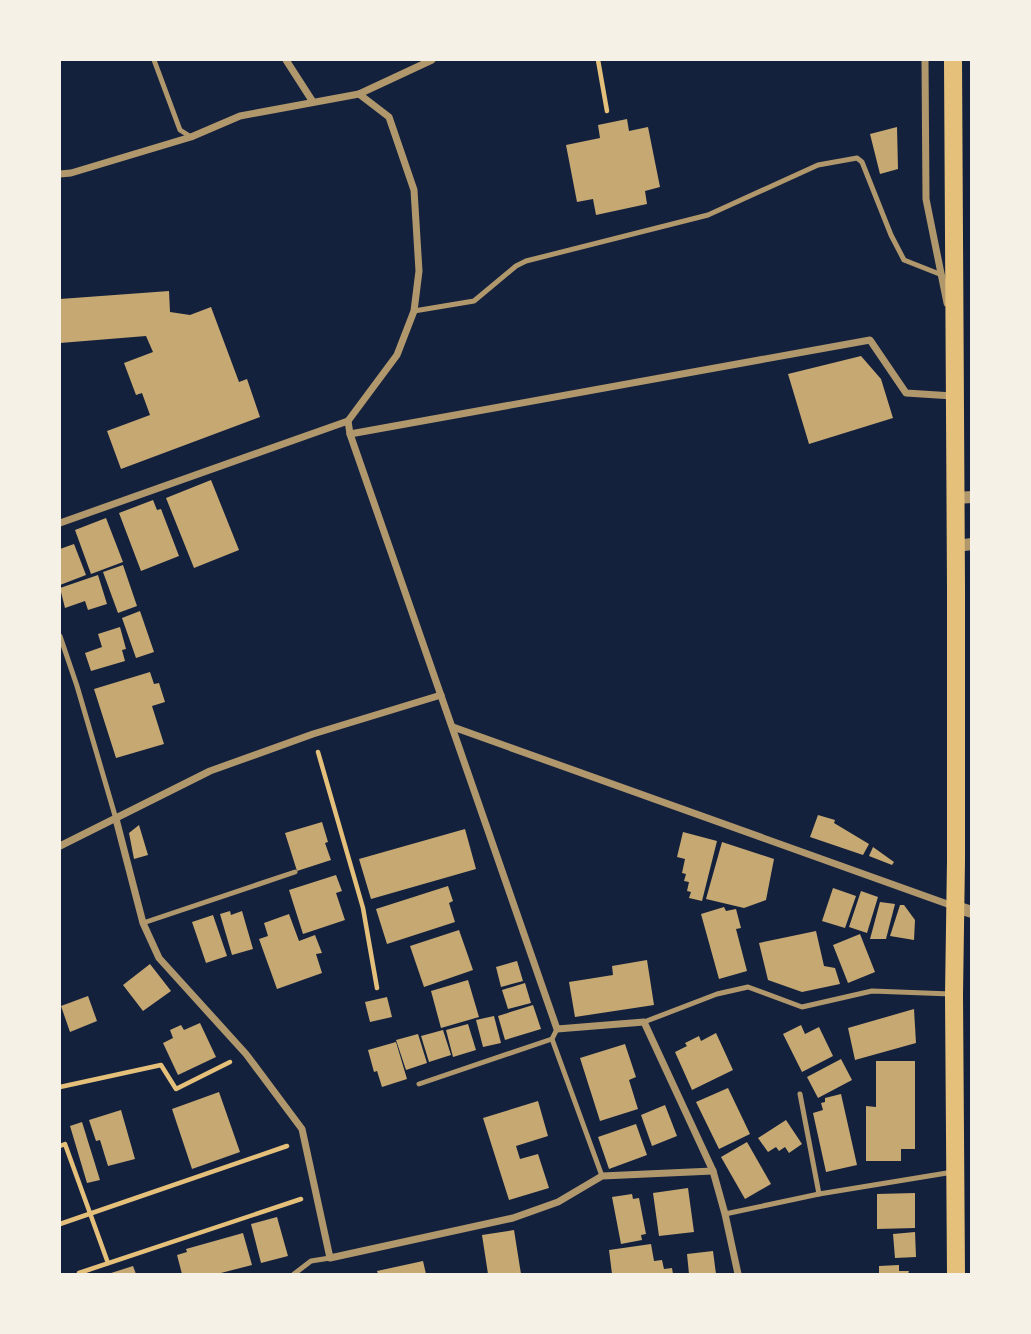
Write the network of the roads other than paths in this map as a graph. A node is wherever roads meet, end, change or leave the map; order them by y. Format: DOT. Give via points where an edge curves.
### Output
graph roads {
  1 [pos="154,60"];
  2 [pos="286,60"];
  3 [pos="432,60"];
  4 [pos="925,60"];
  5 [pos="954,60"];
  6 [pos="359,94"];
  7 [pos="313,102"];
  8 [pos="191,137"];
  9 [pos="60,174"];
  10 [pos="942,275"];
  11 [pos="414,311"];
  12 [pos="954,338"];
  13 [pos="955,396"];
  14 [pos="348,421"];
  15 [pos="350,434"];
  16 [pos="964,498"];
  17 [pos="60,523"];
  18 [pos="964,545"];
  19 [pos="60,636"];
  20 [pos="441,695"];
  21 [pos="453,727"];
  22 [pos="116,819"];
  23 [pos="60,846"];
  24 [pos="295,872"];
  25 [pos="963,909"];
  26 [pos="143,923"];
  27 [pos="954,995"];
  28 [pos="644,1022"];
  29 [pos="557,1029"];
  30 [pos="552,1039"];
  31 [pos="419,1084"];
  32 [pos="800,1094"];
  33 [pos="713,1171"];
  34 [pos="955,1172"];
  35 [pos="602,1176"];
  36 [pos="819,1194"];
  37 [pos="725,1214"];
  38 [pos="330,1258"];
  39 [pos="294,1275"];
  40 [pos="738,1275"];
  41 [pos="956,1275"];
  1 -- 8 [label="lane" via="180,130"];
  2 -- 7 [label="street"];
  3 -- 6 [label="street"];
  4 -- 10 [label="street" via="926,199"];
  5 -- 12 [label="main road"];
  6 -- 7 [label="street"];
  6 -- 11 [label="street" via="389,117 414,190 419,271"];
  7 -- 8 [label="street" via="240,116"];
  8 -- 9 [label="street"];
  10 -- 11 [label="lane" via="904,260 857,158 818,165 708,215 526,261 474,301"];
  10 -- 12 [label="street"];
  11 -- 14 [label="street" via="397,355"];
  12 -- 13 [label="main road"];
  13 -- 15 [label="street" via="906,393 870,340"];
  13 -- 16 [label="main road"];
  14 -- 15 [label="street"];
  14 -- 17 [label="street"];
  15 -- 20 [label="street"];
  16 -- 18 [label="main road"];
  18 -- 25 [label="main road"];
  19 -- 22 [label="lane"];
  20 -- 21 [label="street"];
  20 -- 22 [label="street" via="210,771"];
  21 -- 25 [label="street"];
  21 -- 29 [label="street"];
  22 -- 23 [label="street"];
  22 -- 26 [label="street"];
  24 -- 26 [label="lane"];
  25 -- 27 [label="main road"];
  26 -- 38 [label="street" via="159,958 246,1054 302,1129"];
  27 -- 28 [label="lane" via="872,991 802,1007 748,987"];
  27 -- 34 [label="main road"];
  28 -- 29 [label="street"];
  28 -- 33 [label="street"];
  29 -- 30 [label="lane"];
  30 -- 31 [label="lane"];
  30 -- 35 [label="lane"];
  32 -- 36 [label="lane"];
  33 -- 35 [label="street"];
  33 -- 37 [label="street"];
  34 -- 36 [label="lane"];
  34 -- 41 [label="main road"];
  35 -- 38 [label="street" via="558,1202 513,1218"];
  36 -- 37 [label="lane"];
  37 -- 40 [label="street"];
  38 -- 39 [label="lane" via="311,1261"];
}
